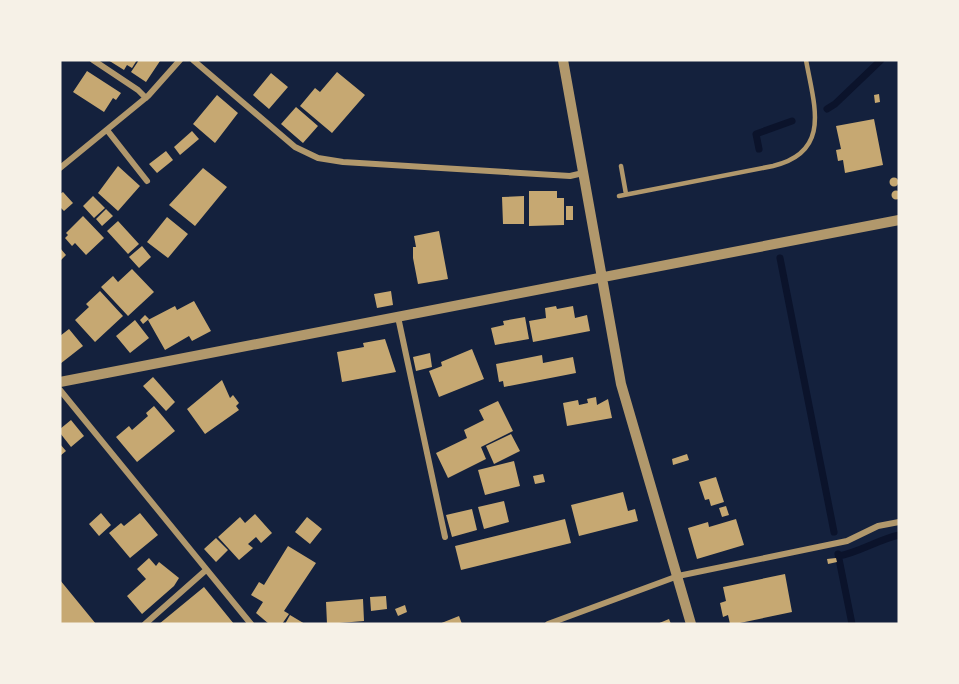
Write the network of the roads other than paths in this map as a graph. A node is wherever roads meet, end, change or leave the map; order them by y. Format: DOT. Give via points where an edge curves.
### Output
graph roads {
  1 [pos="93,60"];
  2 [pos="180,60"];
  3 [pos="193,60"];
  4 [pos="562,60"];
  5 [pos="806,60"];
  6 [pos="146,98"];
  7 [pos="107,130"];
  8 [pos="621,166"];
  9 [pos="60,168"];
  10 [pos="583,173"];
  11 [pos="147,181"];
  12 [pos="626,194"];
  13 [pos="619,196"];
  14 [pos="899,220"];
  15 [pos="601,278"];
  16 [pos="398,317"];
  17 [pos="60,382"];
  18 [pos="60,390"];
  19 [pos="899,522"];
  20 [pos="446,537"];
  21 [pos="206,570"];
  22 [pos="678,576"];
  23 [pos="145,624"];
  24 [pos="251,624"];
  25 [pos="548,624"];
  26 [pos="691,624"];
  1 -- 6 [label="street"];
  2 -- 6 [label="street"];
  3 -- 10 [label="street" via="295,147 318,158 570,176"];
  4 -- 10 [label="street"];
  5 -- 12 [label="lane" via="817,116 809,144 799,155 772,166"];
  6 -- 7 [label="street"];
  7 -- 9 [label="street"];
  7 -- 11 [label="street"];
  8 -- 12 [label="lane"];
  10 -- 15 [label="street"];
  12 -- 13 [label="lane"];
  14 -- 15 [label="street"];
  15 -- 16 [label="street"];
  15 -- 22 [label="street" via="627,409"];
  16 -- 17 [label="street"];
  16 -- 20 [label="street"];
  18 -- 21 [label="street"];
  19 -- 22 [label="street" via="878,526 847,541"];
  21 -- 23 [label="street"];
  21 -- 24 [label="street"];
  22 -- 25 [label="street"];
  22 -- 26 [label="street"];
}
